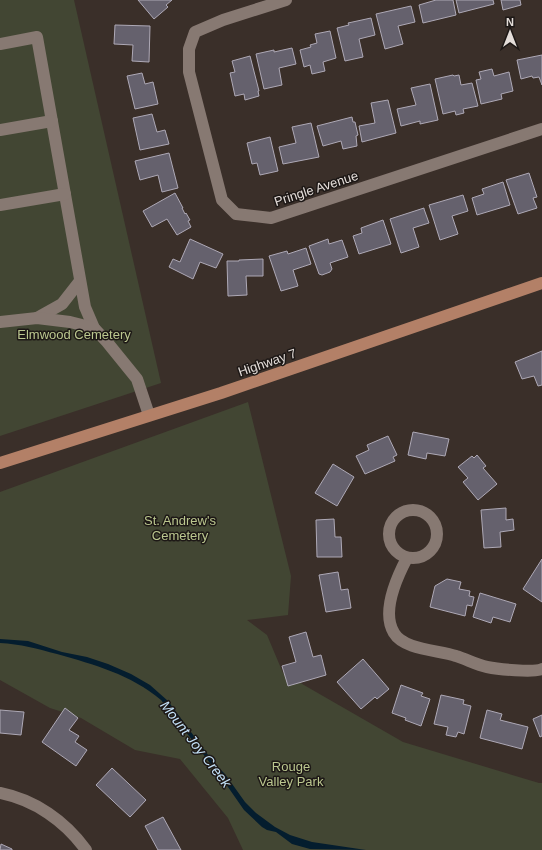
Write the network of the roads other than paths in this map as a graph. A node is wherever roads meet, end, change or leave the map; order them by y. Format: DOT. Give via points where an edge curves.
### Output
graph roads {
  1 [pos="286,0"];
  2 [pos="0,44"];
  3 [pos="52,121"];
  4 [pos="542,129"];
  5 [pos="0,130"];
  6 [pos="65,194"];
  7 [pos="0,205"];
  8 [pos="80,281"];
  9 [pos="542,283"];
  10 [pos="37,318"];
  11 [pos="0,322"];
  12 [pos="94,328"];
  13 [pos="149,415"];
  14 [pos="0,463"];
  15 [pos="407,558"];
  16 [pos="542,669"];
  17 [pos="0,793"];
  18 [pos="86,850"];
  1 -- 4 [label="street, Pringle Avenue" via="223,20 195,32 189,49 189,72 222,200 236,214 271,218"];
  2 -- 3 [label="street" via="37,37"];
  3 -- 5 [label="street"];
  3 -- 6 [label="street"];
  6 -- 7 [label="street"];
  6 -- 8 [label="street"];
  8 -- 10 [label="street" via="62,304"];
  8 -- 12 [label="street" via="85,308"];
  9 -- 13 [label="main road, Highway 7"];
  10 -- 11 [label="street"];
  10 -- 12 [label="street"];
  12 -- 13 [label="street" via="138,379"];
  13 -- 14 [label="main road, Highway 7"];
  15 -- 15 [label="street" via="425,555 437,540 434,522 428,514 419,510 401,513 393,519 389,528 392,546 398,554"];
  15 -- 16 [label="street" via="395,581 390,602 390,620 394,634 419,648 455,655 487,667 539,671"];
  17 -- 18 [label="street" via="41,808 61,822"];
}
